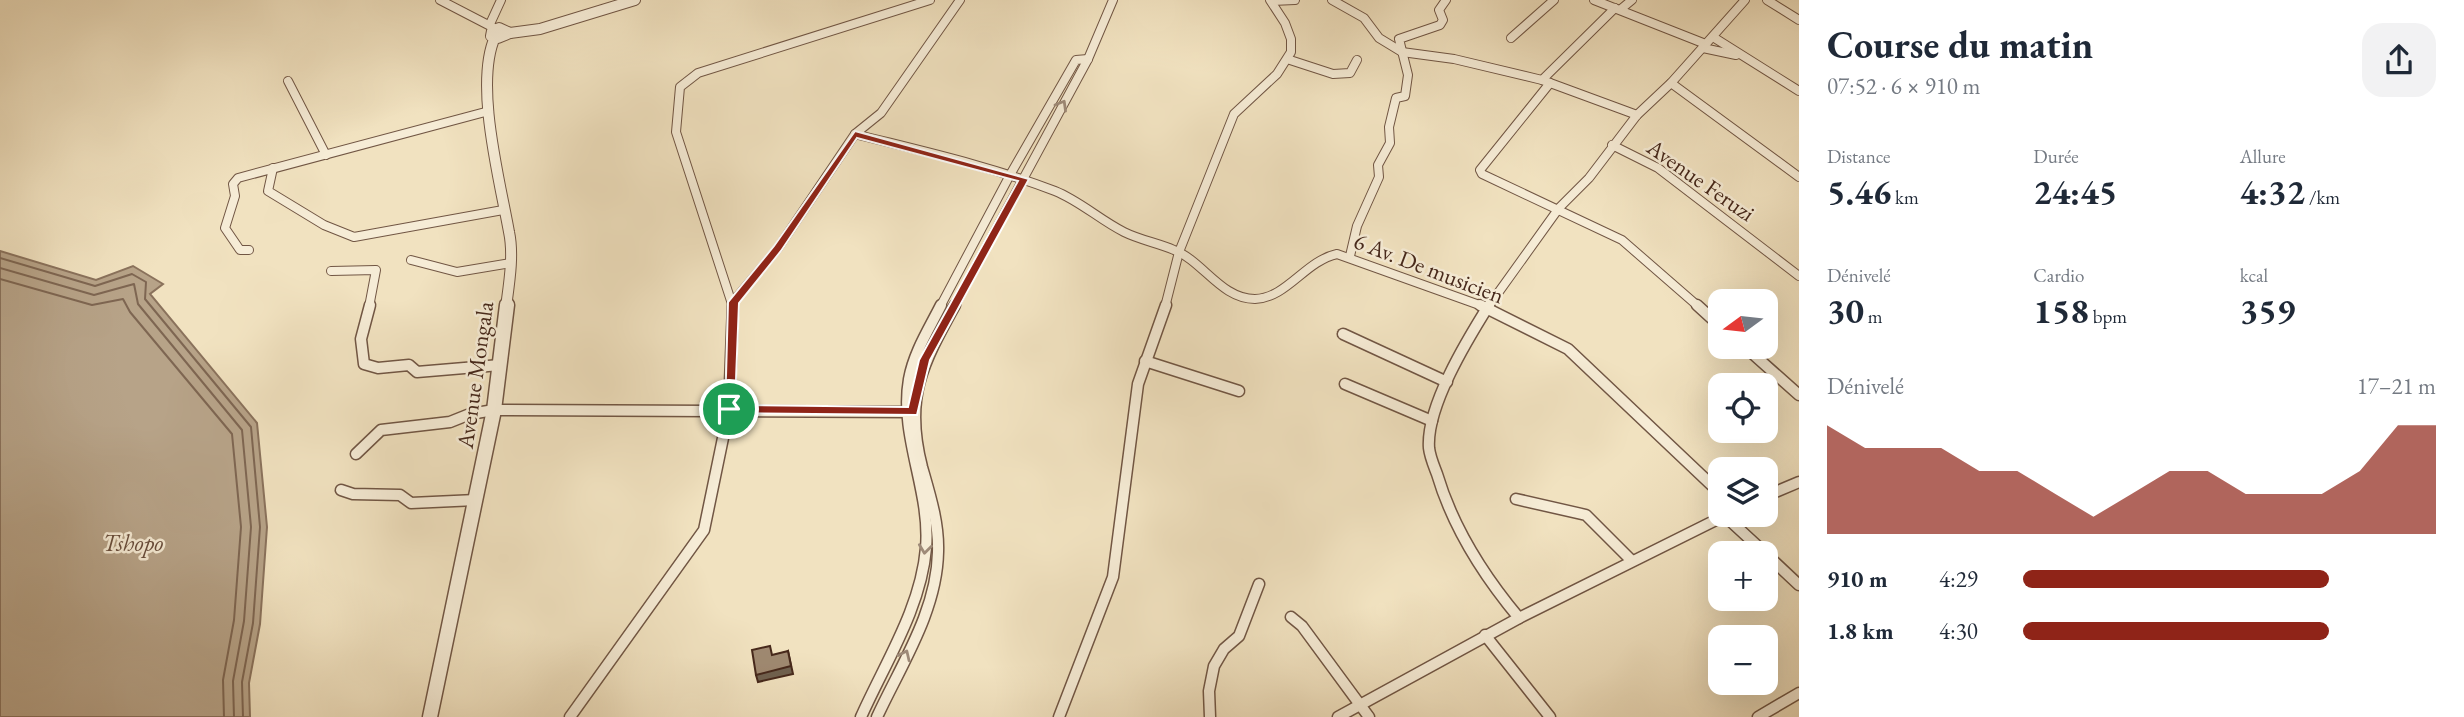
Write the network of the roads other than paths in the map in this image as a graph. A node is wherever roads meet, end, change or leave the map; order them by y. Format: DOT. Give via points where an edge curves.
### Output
graph roads {
  1 [pos="440,0"];
  2 [pos="501,0"];
  3 [pos="635,0"];
  4 [pos="930,0"];
  5 [pos="960,0"];
  6 [pos="1113,0"];
  7 [pos="1271,0"];
  8 [pos="1295,0"];
  9 [pos="1332,0"];
  10 [pos="1446,0"];
  11 [pos="1554,0"];
  12 [pos="1594,0"];
  13 [pos="1632,0"];
  14 [pos="1745,0"];
  15 [pos="1767,0"];
  16 [pos="1618,9"];
  17 [pos="1799,20"];
  18 [pos="494,30"];
  19 [pos="510,33"];
  20 [pos="1713,37"];
  21 [pos="1511,38"];
  22 [pos="1703,45"];
  23 [pos="1402,52"];
  24 [pos="1290,60"];
  25 [pos="1357,60"];
  26 [pos="1750,60"];
  27 [pos="288,81"];
  28 [pos="1546,82"];
  29 [pos="1671,83"];
  30 [pos="1799,91"];
  31 [pos="489,111"];
  32 [pos="1637,115"];
  33 [pos="1043,127"];
  34 [pos="855,134"];
  35 [pos="1612,145"];
  36 [pos="326,155"];
  37 [pos="273,168"];
  38 [pos="1010,175"];
  39 [pos="1799,177"];
  40 [pos="1024,179"];
  41 [pos="1559,208"];
  42 [pos="503,210"];
  43 [pos="249,250"];
  44 [pos="1179,252"];
  45 [pos="1350,256"];
  46 [pos="411,260"];
  47 [pos="511,263"];
  48 [pos="331,271"];
  49 [pos="1799,276"];
  50 [pos="733,302"];
  51 [pos="1487,308"];
  52 [pos="1708,315"];
  53 [pos="1343,334"];
  54 [pos="1758,359"];
  55 [pos="1145,361"];
  56 [pos="500,365"];
  57 [pos="1447,382"];
  58 [pos="1345,384"];
  59 [pos="1239,391"];
  60 [pos="1799,396"];
  61 [pos="729,409"];
  62 [pos="494,410"];
  63 [pos="909,412"];
  64 [pos="1432,421"];
  65 [pos="356,454"];
  66 [pos="1708,481"];
  67 [pos="1799,482"];
  68 [pos="341,490"];
  69 [pos="1778,491"];
  70 [pos="1516,499"];
  71 [pos="476,500"];
  72 [pos="931,521"];
  73 [pos="1708,525"];
  74 [pos="1738,527"];
  75 [pos="1753,541"];
  76 [pos="1631,560"];
  77 [pos="1778,565"];
  78 [pos="1259,584"];
  79 [pos="1799,584"];
  80 [pos="910,605"];
  81 [pos="926,611"];
  82 [pos="1291,617"];
  83 [pos="1519,618"];
  84 [pos="1485,635"];
  85 [pos="1799,693"];
  86 [pos="1360,704"];
  87 [pos="430,717"];
  88 [pos="570,717"];
  89 [pos="861,717"];
  90 [pos="877,717"];
  91 [pos="1059,717"];
  92 [pos="1210,717"];
  93 [pos="1338,717"];
  94 [pos="1369,717"];
  95 [pos="1550,717"];
  96 [pos="1758,717"];
  1 -- 18 [label="street"];
  2 -- 18 [label="street"];
  3 -- 19 [label="street" via="540,29"];
  4 -- 50 [label="street" via="698,74 680,87 676,132"];
  5 -- 34 [label="street" via="881,113"];
  6 -- 33 [label="street" via="1088,59"];
  7 -- 8 [label="street"];
  7 -- 24 [label="street" via="1291,33"];
  9 -- 23 [label="street" via="1364,18 1380,38"];
  10 -- 23 [label="street" via="1439,10 1440,25 1403,36 1398,44"];
  11 -- 21 [label="street"];
  12 -- 16 [label="street"];
  13 -- 16 [label="street"];
  14 -- 20 [label="street"];
  15 -- 17 [label="street"];
  16 -- 22 [label="street"];
  16 -- 28 [label="street"];
  18 -- 19 [label="street"];
  18 -- 31 [label="street, Avenue Mongala" via="486,64"];
  20 -- 22 [label="street"];
  20 -- 26 [label="street"];
  22 -- 26 [label="street"];
  22 -- 29 [label="street"];
  23 -- 28 [label="street"];
  23 -- 45 [label="street" via="1408,75 1405,96 1396,98 1390,143 1378,165 1379,177 1357,226"];
  24 -- 25 [label="street" via="1339,75 1350,73"];
  24 -- 44 [label="street" via="1234,114"];
  26 -- 30 [label="street"];
  27 -- 36 [label="street"];
  28 -- 32 [label="street"];
  28 -- 41 [label="street" via="1480,170 1486,177"];
  29 -- 32 [label="street"];
  29 -- 39 [label="street"];
  31 -- 36 [label="street"];
  31 -- 42 [label="street, Avenue Mongala"];
  32 -- 35 [label="street"];
  33 -- 38 [label="street"];
  33 -- 40 [label="street"];
  34 -- 38 [label="street, 6 Av. De musicien"];
  34 -- 50 [label="street" via="778,248"];
  35 -- 41 [label="street" via="1589,178"];
  35 -- 49 [label="street, Avenue Feruzi" via="1658,168"];
  36 -- 37 [label="street"];
  37 -- 42 [label="street" via="268,191 324,225 354,237"];
  37 -- 43 [label="street" via="249,173 233,184 235,196 225,228 240,250"];
  38 -- 40 [label="street, 6 Av. De musicien"];
  38 -- 63 [label="street" via="916,353 908,375"];
  40 -- 44 [label="street, 6 Av. De musicien" via="1062,194 1126,234"];
  40 -- 63 [label="street" via="925,360"];
  41 -- 51 [label="street"];
  41 -- 52 [label="street" via="1622,240"];
  42 -- 47 [label="street, Avenue Mongala"];
  44 -- 45 [label="street, 6 Av. De musicien" via="1202,265 1233,294 1253,299 1272,297 1315,259 1330,254"];
  44 -- 55 [label="street" via="1173,285"];
  45 -- 51 [label="street, 6 Av. De musicien"];
  46 -- 47 [label="street" via="457,272"];
  47 -- 56 [label="street, Avenue Mongala"];
  48 -- 56 [label="street" via="376,270 361,339 364,364 378,368 409,365 418,372"];
  50 -- 61 [label="street"];
  51 -- 57 [label="street"];
  51 -- 66 [label="street, 6 Av. De musicien" via="1575,353"];
  53 -- 57 [label="street"];
  54 -- 60 [label="street"];
  55 -- 59 [label="street"];
  55 -- 91 [label="street" via="1133,404 1113,577"];
  56 -- 62 [label="street, Avenue Mongala"];
  57 -- 64 [label="street"];
  58 -- 64 [label="street"];
  61 -- 62 [label="street"];
  61 -- 63 [label="street"];
  61 -- 88 [label="street" via="704,530"];
  62 -- 65 [label="street" via="450,422 381,430"];
  62 -- 71 [label="street, Avenue Mongala"];
  63 -- 72 [label="street"];
  64 -- 83 [label="street" via="1429,449 1446,506 1488,581"];
  67 -- 69 [label="street"];
  68 -- 71 [label="street" via="400,495 411,503"];
  70 -- 76 [label="street" via="1586,516"];
  71 -- 87 [label="street, Avenue Mongala"];
  72 -- 80 [label="street, one-way"];
  72 -- 81 [label="street" via="938,551"];
  73 -- 76 [label="street"];
  74 -- 75 [label="street"];
  76 -- 83 [label="street"];
  77 -- 79 [label="street"];
  78 -- 92 [label="street" via="1239,636 1223,649 1208,681"];
  80 -- 81 [label="street"];
  80 -- 89 [label="street"];
  90 -- 81 [label="street, one-way"];
  82 -- 86 [label="street"];
  83 -- 84 [label="street"];
  84 -- 86 [label="street"];
  84 -- 95 [label="street"];
  85 -- 96 [label="street"];
  86 -- 93 [label="street"];
  86 -- 94 [label="street"];
}
